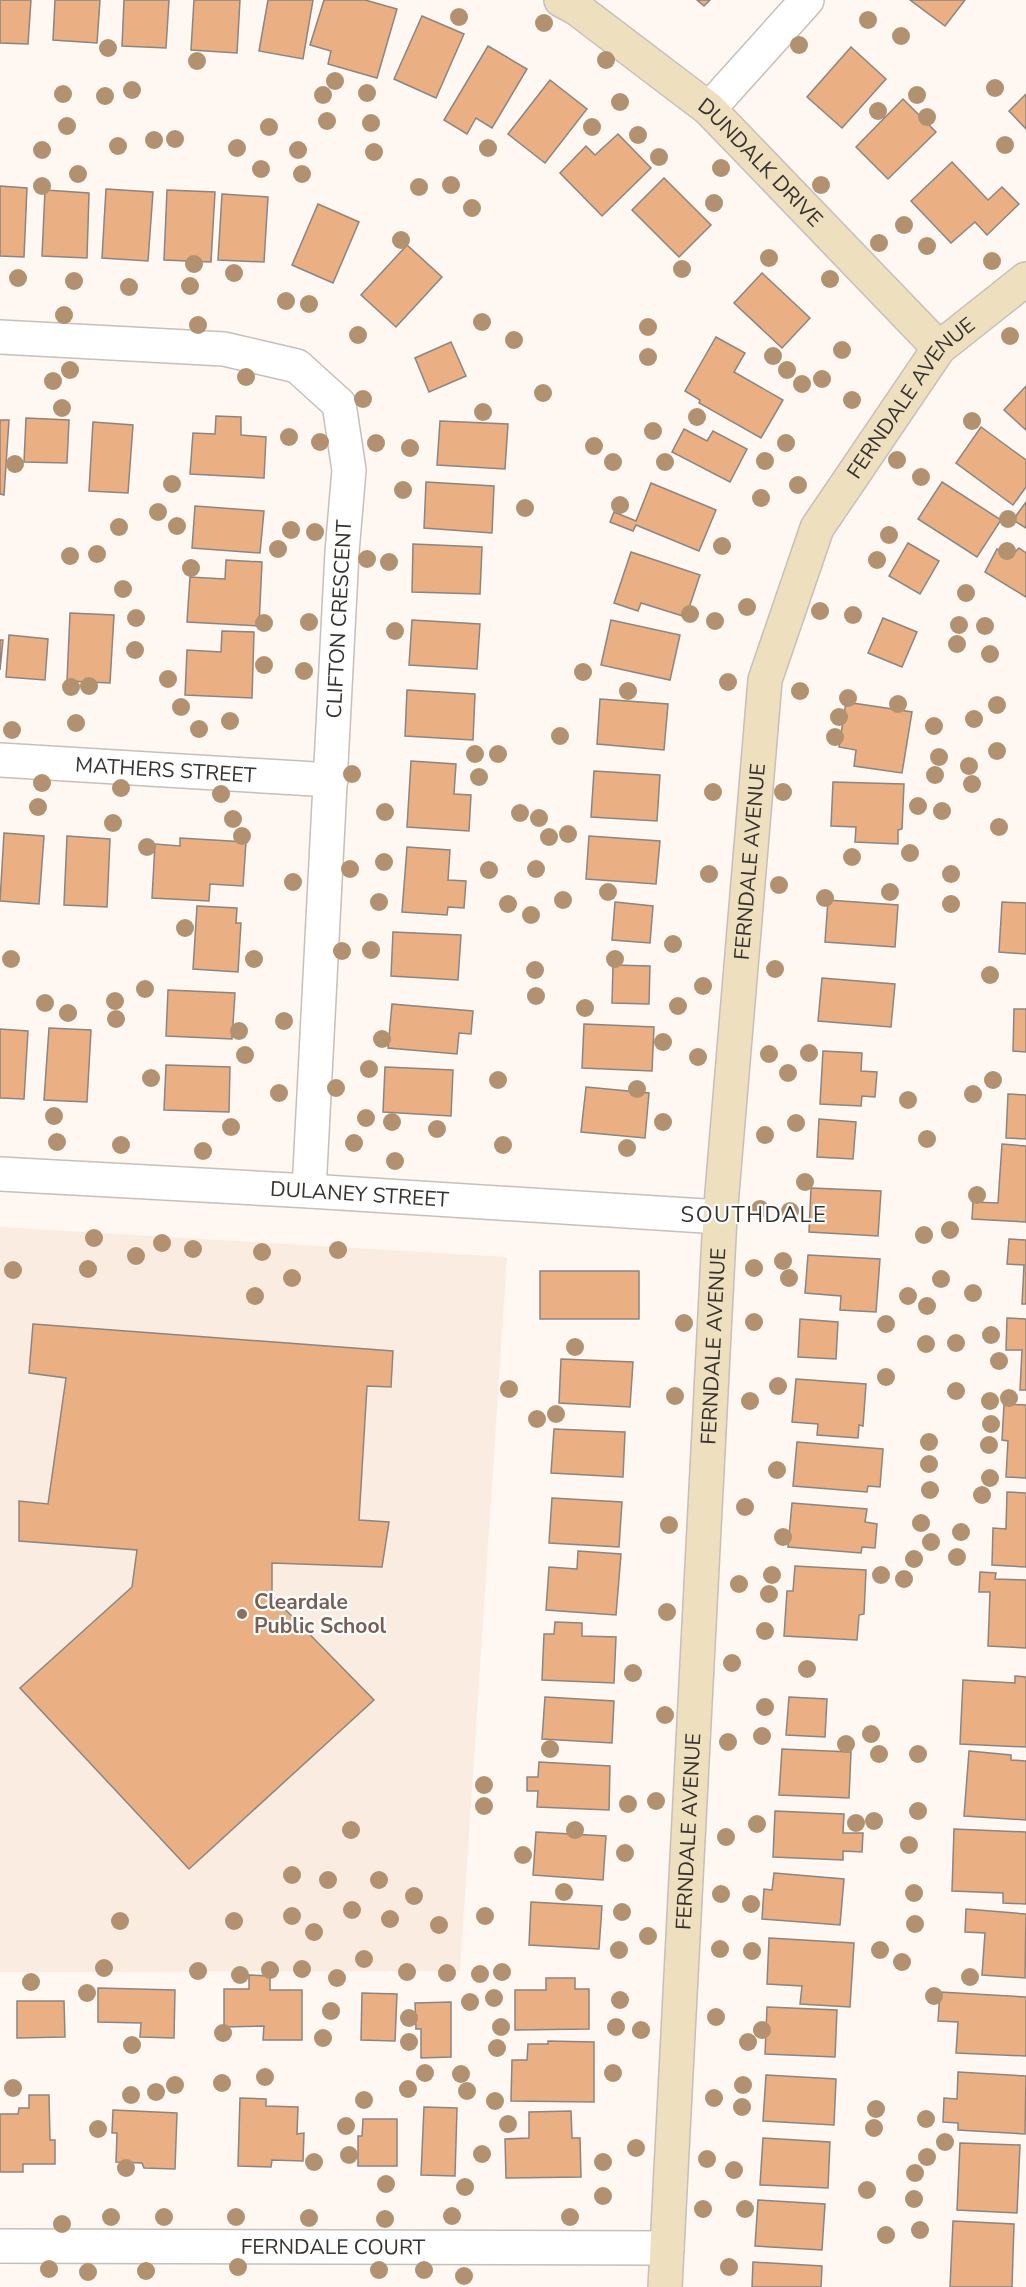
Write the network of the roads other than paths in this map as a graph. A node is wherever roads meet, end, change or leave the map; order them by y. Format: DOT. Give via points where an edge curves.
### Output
graph roads {
  1 [pos="561,0"];
  2 [pos="807,0"];
  3 [pos="709,109"];
  4 [pos="1026,279"];
  5 [pos="0,337"];
  6 [pos="939,348"];
  7 [pos="0,760"];
  8 [pos="331,780"];
  9 [pos="0,1174"];
  10 [pos="309,1191"];
  11 [pos="720,1217"];
  12 [pos="0,2246"];
  13 [pos="667,2248"];
  14 [pos="665,2287"];
  1 -- 3 [label="street, DUNDALK DRIVE"];
  2 -- 3 [label="street"];
  3 -- 6 [label="street, DUNDALK DRIVE"];
  4 -- 6 [label="street, FERNDALE AVENUE"];
  5 -- 8 [label="street, CLIFTON CRESCENT" via="224,350 297,366 339,404 349,470"];
  6 -- 11 [label="street, FERNDALE AVENUE" via="817,528 765,680"];
  7 -- 8 [label="street, MATHERS STREET"];
  8 -- 10 [label="street, CLIFTON CRESCENT"];
  9 -- 10 [label="street, DULANEY STREET"];
  10 -- 11 [label="street, DULANEY STREET"];
  11 -- 13 [label="street, FERNDALE AVENUE"];
  12 -- 13 [label="street, FERNDALE COURT"];
  13 -- 14 [label="street, FERNDALE AVENUE"];
}
